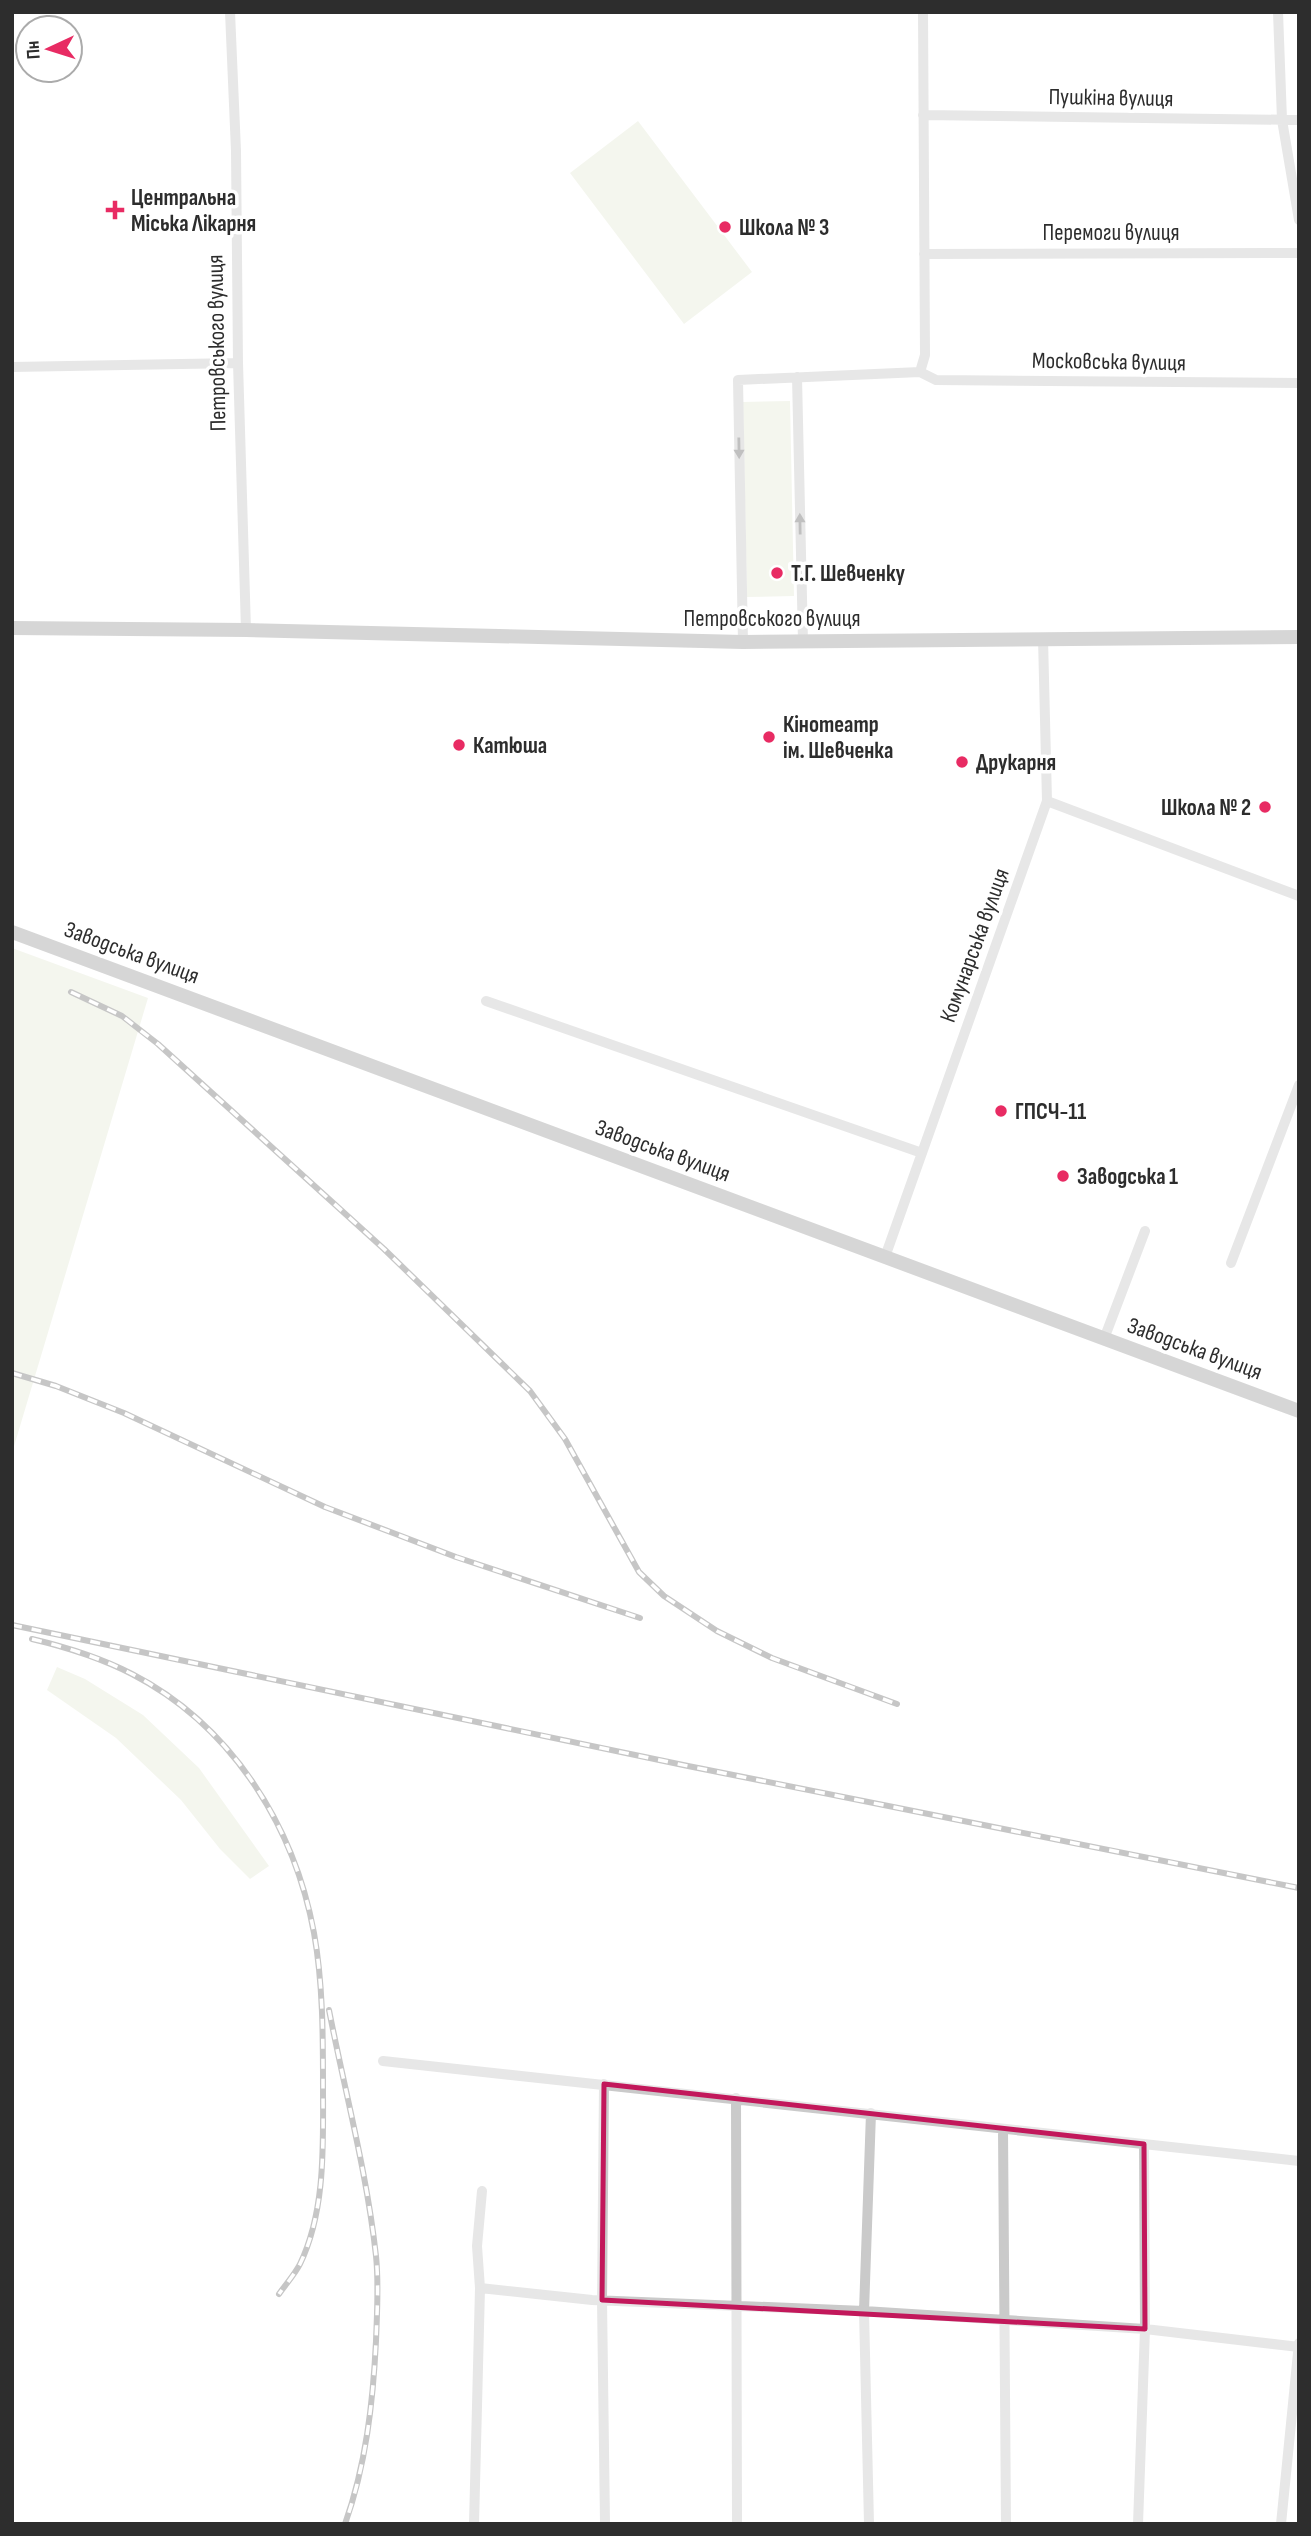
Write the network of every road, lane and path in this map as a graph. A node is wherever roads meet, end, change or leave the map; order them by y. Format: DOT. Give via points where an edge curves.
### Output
graph roads {
  1 [pos="230,12"];
  2 [pos="923,12"];
  3 [pos="1278,12"];
  4 [pos="923,115"];
  5 [pos="1282,120"];
  6 [pos="1299,120"];
  7 [pos="1299,220"];
  8 [pos="1299,253"];
  9 [pos="924,254"];
  10 [pos="238,363"];
  11 [pos="12,367"];
  12 [pos="920,372"];
  13 [pos="797,377"];
  14 [pos="1299,383"];
  15 [pos="12,628"];
  16 [pos="246,630"];
  17 [pos="1299,637"];
  18 [pos="1043,638"];
  19 [pos="743,642"];
  20 [pos="803,642"];
  21 [pos="1047,801"];
  22 [pos="1299,897"];
  23 [pos="12,932"];
  24 [pos="486,1001"];
  25 [pos="1299,1085"];
  26 [pos="922,1153"];
  27 [pos="1145,1231"];
  28 [pos="885,1257"];
  29 [pos="1231,1263"];
  30 [pos="1104,1339"];
  31 [pos="1299,1411"];
  32 [pos="383,2061"];
  33 [pos="604,2084"];
  34 [pos="736,2098"];
  35 [pos="871,2113"];
  36 [pos="1003,2130"];
  37 [pos="1144,2144"];
  38 [pos="1299,2161"];
  39 [pos="482,2191"];
  40 [pos="480,2288"];
  41 [pos="602,2300"];
  42 [pos="737,2305"];
  43 [pos="864,2311"];
  44 [pos="1004,2319"];
  45 [pos="1145,2329"];
  46 [pos="1298,2345"];
  47 [pos="474,2524"];
  48 [pos="606,2524"];
  49 [pos="737,2524"];
  50 [pos="869,2524"];
  51 [pos="1006,2524"];
  52 [pos="1138,2524"];
  53 [pos="1281,2524"];
  1 -- 10 [label="street, Петровського вулиця"];
  2 -- 4 [label="street"];
  3 -- 5 [label="street"];
  4 -- 5 [label="street, Пушкіна вулиця"];
  4 -- 9 [label="street"];
  5 -- 6 [label="street, Пушкіна вулиця"];
  5 -- 7 [label="street"];
  8 -- 9 [label="street, Перемоги вулиця"];
  9 -- 12 [label="street" via="925,355"];
  10 -- 11 [label="street"];
  10 -- 16 [label="street, Петровського вулиця"];
  12 -- 13 [label="street, Московська вулиця"];
  12 -- 14 [label="street, Московська вулиця" via="936,380"];
  13 -- 19 [label="street, Московська вулиця, one-way" via="738,380"];
  20 -- 13 [label="street, one-way"];
  15 -- 16 [label="main road, Петровського вулиця"];
  16 -- 19 [label="main road, Петровського вулиця"];
  17 -- 18 [label="main road, Петровського вулиця"];
  18 -- 20 [label="main road, Петровського вулиця"];
  18 -- 21 [label="street, Комунарська вулиця"];
  19 -- 20 [label="main road, Петровського вулиця"];
  21 -- 22 [label="street"];
  21 -- 26 [label="street, Комунарська вулиця"];
  23 -- 28 [label="main road, Заводська вулиця"];
  24 -- 26 [label="street"];
  25 -- 29 [label="street"];
  26 -- 28 [label="street, Комунарська вулиця"];
  27 -- 30 [label="street"];
  28 -- 30 [label="main road, Заводська вулиця"];
  30 -- 31 [label="main road, Заводська вулиця"];
  32 -- 33 [label="street"];
  33 -- 34 [label="street"];
  33 -- 41 [label="street"];
  34 -- 35 [label="street"];
  34 -- 42 [label="street"];
  35 -- 36 [label="street"];
  35 -- 43 [label="street"];
  36 -- 37 [label="street"];
  36 -- 44 [label="street"];
  37 -- 38 [label="street"];
  37 -- 45 [label="street"];
  39 -- 40 [label="street" via="477,2246"];
  40 -- 41 [label="street"];
  40 -- 47 [label="street"];
  41 -- 42 [label="street"];
  41 -- 48 [label="street"];
  42 -- 43 [label="street"];
  42 -- 49 [label="street"];
  43 -- 44 [label="street"];
  43 -- 50 [label="street"];
  44 -- 45 [label="street"];
  44 -- 51 [label="street"];
  45 -- 46 [label="street"];
  45 -- 52 [label="street"];
  46 -- 53 [label="street"];
}
